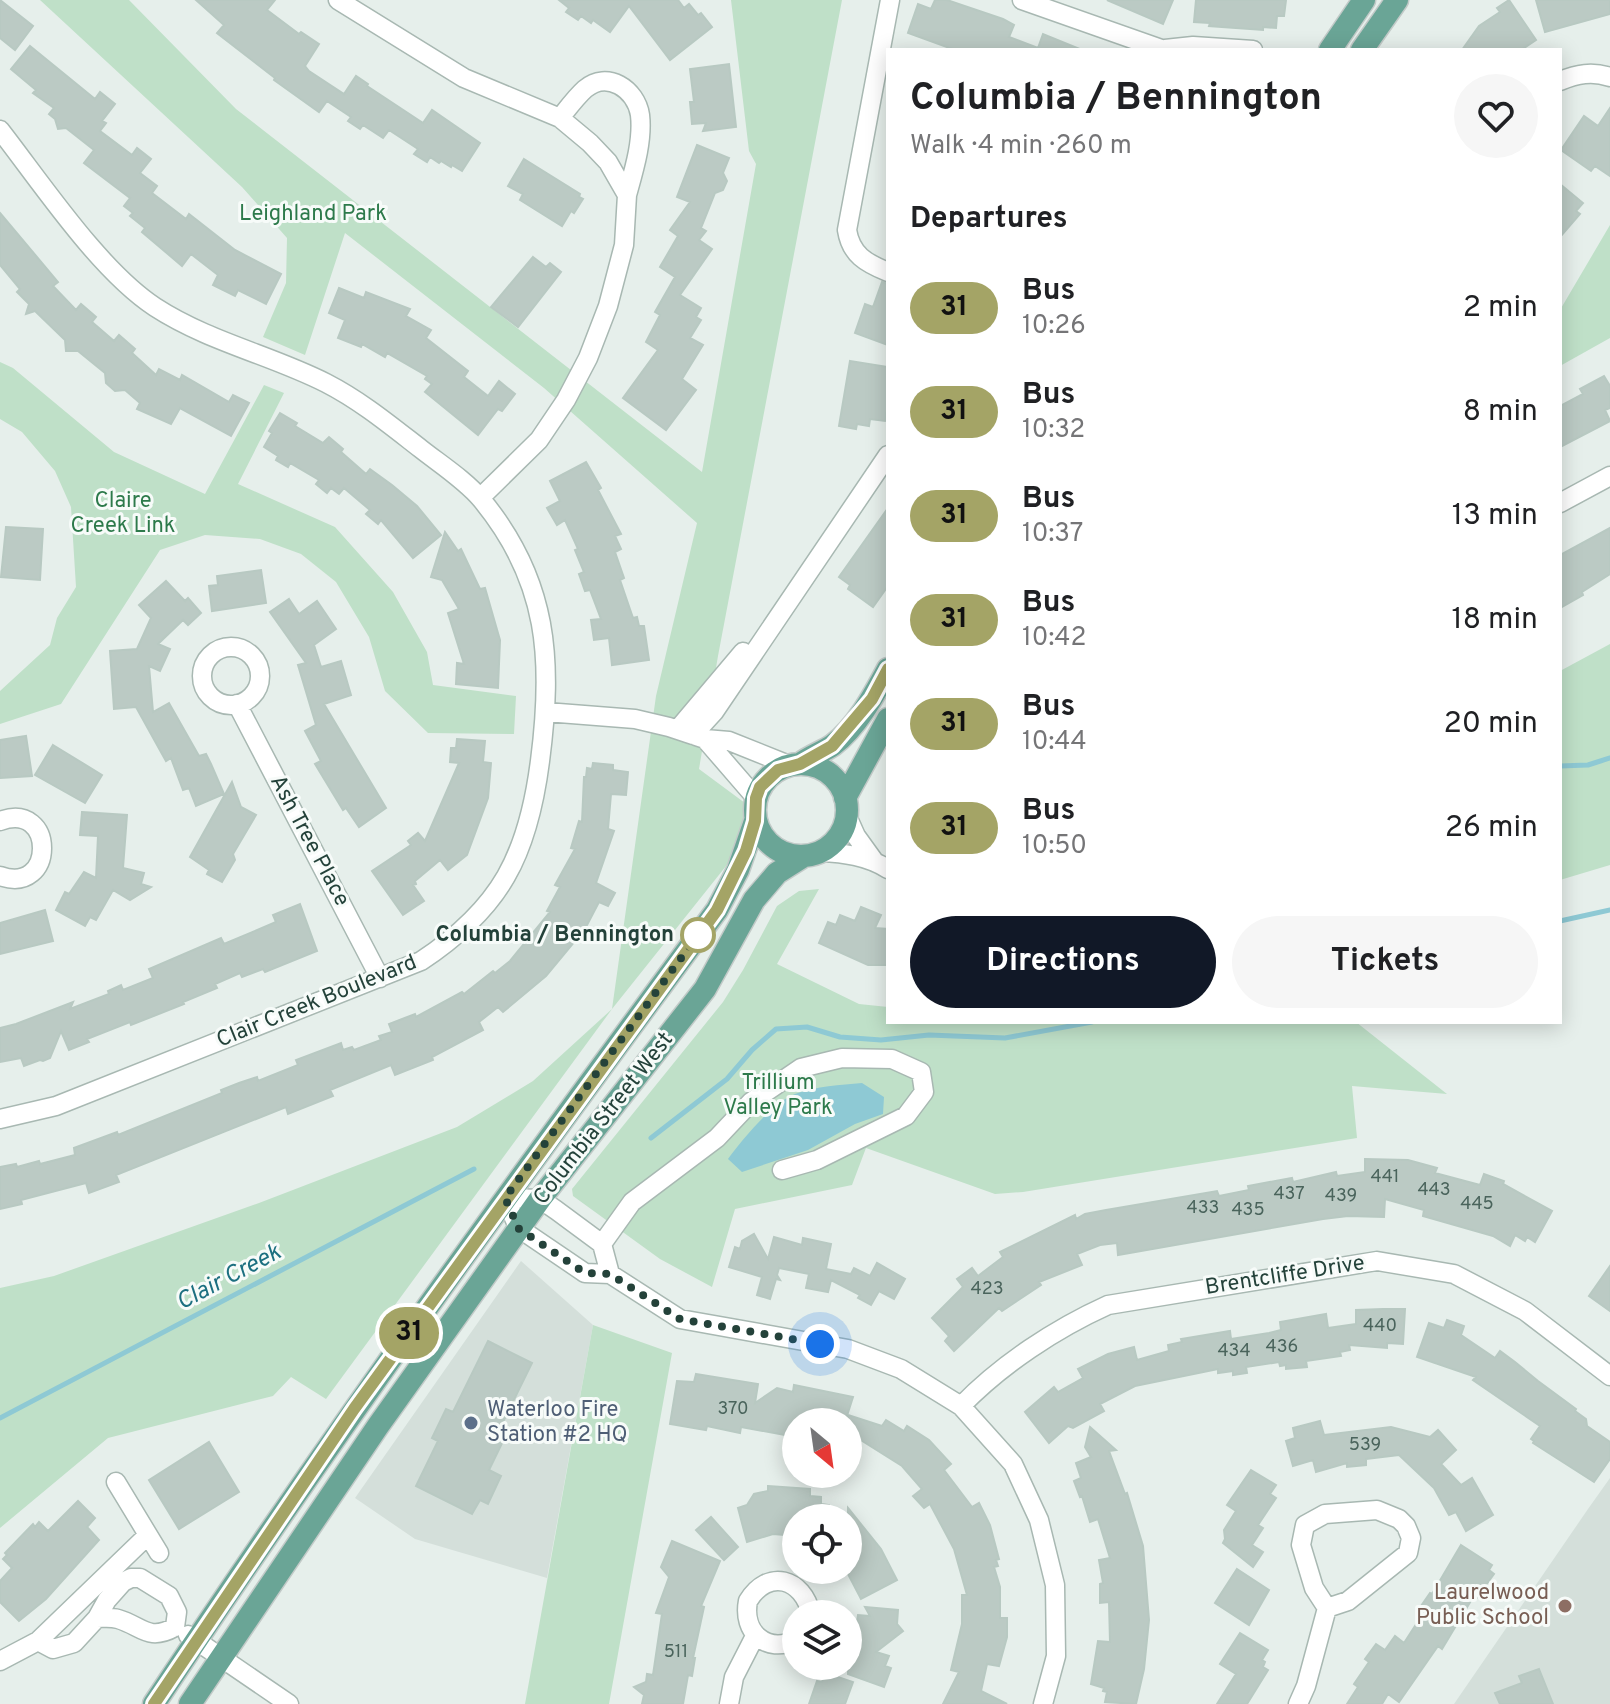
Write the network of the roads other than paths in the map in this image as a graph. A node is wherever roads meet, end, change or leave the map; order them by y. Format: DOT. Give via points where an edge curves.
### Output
graph roads {
  1 [pos="338,0"];
  2 [pos="890,0"];
  3 [pos="1022,0"];
  4 [pos="1364,0"];
  5 [pos="1397,0"];
  6 [pos="1162,48"];
  7 [pos="1174,48"];
  8 [pos="1223,48"];
  9 [pos="1331,48"];
  10 [pos="1363,48"];
  11 [pos="1610,77"];
  12 [pos="1562,80"];
  13 [pos="560,118"];
  14 [pos="0,131"];
  15 [pos="627,195"];
  16 [pos="886,271"];
  17 [pos="886,458"];
  18 [pos="1610,476"];
  19 [pos="480,498"];
  20 [pos="1562,502"];
  21 [pos="886,673"];
  22 [pos="237,704"];
  23 [pos="546,712"];
  24 [pos="886,723"];
  25 [pos="692,734"];
  26 [pos="794,764"];
  27 [pos="756,798"];
  28 [pos="846,807"];
  29 [pos="0,821"];
  30 [pos="755,821"];
  31 [pos="812,854"];
  32 [pos="881,865"];
  33 [pos="0,876"];
  34 [pos="380,978"];
  35 [pos="0,1119"];
  36 [pos="782,1170"];
  37 [pos="505,1198"];
  38 [pos="540,1199"];
  39 [pos="519,1229"];
  40 [pos="602,1244"];
  41 [pos="610,1274"];
  42 [pos="1610,1376"];
  43 [pos="961,1406"];
  44 [pos="354,1409"];
  45 [pos="378,1426"];
  46 [pos="116,1482"];
  47 [pos="148,1535"];
  48 [pos="159,1553"];
  49 [pos="807,1600"];
  50 [pos="1327,1608"];
  51 [pos="97,1618"];
  52 [pos="175,1627"];
  53 [pos="755,1636"];
  54 [pos="197,1640"];
  55 [pos="38,1641"];
  56 [pos="782,1643"];
  57 [pos="222,1657"];
  58 [pos="0,1661"];
  59 [pos="154,1704"];
  60 [pos="190,1704"];
  61 [pos="289,1704"];
  62 [pos="729,1704"];
  63 [pos="1043,1704"];
  64 [pos="1298,1704"];
  1 -- 13 [label="street" via="464,78"];
  2 -- 16 [label="street" via="847,230 855,254"];
  3 -- 6 [label="street"];
  4 -- 9 [label="main road"];
  5 -- 10 [label="main road"];
  7 -- 8 [label="street"];
  11 -- 12 [label="street" via="1577,74"];
  13 -- 15 [label="street" via="608,162"];
  13 -- 15 [label="street" via="587,87 618,82 633,96 640,115 639,145"];
  14 -- 19 [label="street, Clair Creek Boulevard" via="114,272 154,306 216,340 283,364 364,404"];
  15 -- 19 [label="street" via="624,245 588,358 539,440"];
  17 -- 25 [label="street" via="714,712"];
  18 -- 20 [label="street"];
  19 -- 23 [label="street, Clair Creek Boulevard" via="516,551 537,596 546,659"];
  21 -- 26 [label="main road" via="872,699 832,746"];
  22 -- 34 [label="street, Ash Tree Place"];
  23 -- 25 [label="street" via="635,719"];
  23 -- 34 [label="street, Clair Creek Boulevard" via="535,798 514,866 455,939"];
  24 -- 28 [label="main road"];
  25 -- 26 [label="street"];
  25 -- 27 [label="street"];
  26 -- 27 [label="main road" via="768,777"];
  26 -- 28 [label="main road" via="828,773 839,784"];
  27 -- 30 [label="main road"];
  28 -- 31 [label="main road" via="838,838"];
  28 -- 32 [label="street" via="856,836"];
  29 -- 33 [label="street" via="30,822 43,848 40,862 27,875"];
  30 -- 31 [label="main road" via="778,851"];
  30 -- 37 [label="main road, Columbia Street West" via="717,910"];
  31 -- 32 [label="street" via="839,853"];
  31 -- 38 [label="main road, Columbia Street West" via="777,873 754,900 705,989"];
  34 -- 35 [label="street, Clair Creek Boulevard" via="56,1106"];
  36 -- 40 [label="street" via="817,1160 906,1116 924,1092 921,1072 892,1059 842,1058 801,1068 751,1102 717,1138 632,1202"];
  37 -- 38 [label="street"];
  37 -- 39 [label="street"];
  37 -- 44 [label="main road, Columbia Street West"];
  38 -- 39 [label="main road, Columbia Street West"];
  38 -- 40 [label="street"];
  39 -- 41 [label="street" via="585,1273"];
  39 -- 45 [label="main road, Columbia Street West"];
  40 -- 41 [label="street"];
  41 -- 43 [label="street" via="680,1319 848,1349 901,1369"];
  42 -- 43 [label="street, Brentcliffe Drive" via="1525,1311 1454,1274 1377,1261 1108,1305 1071,1322 983,1384"];
  43 -- 63 [label="street" via="1013,1464 1039,1520 1055,1585 1056,1656"];
  44 -- 45 [label="main road"];
  44 -- 54 [label="main road, Columbia Street West"];
  45 -- 57 [label="main road, Columbia Street West"];
  46 -- 47 [label="street"];
  47 -- 48 [label="street"];
  47 -- 55 [label="street"];
  49 -- 53 [label="street" via="788,1582 763,1584 748,1601 746,1613"];
  50 -- 50 [label="street" via="1348,1601 1408,1553 1411,1538 1399,1519 1377,1510 1325,1514 1305,1525 1301,1545 1314,1588"];
  50 -- 64 [label="street"];
  51 -- 52 [label="street" via="120,1619 147,1633"];
  51 -- 52 [label="street" via="123,1582 140,1578 169,1596 177,1612"];
  51 -- 55 [label="street" via="66,1647 53,1649"];
  52 -- 54 [label="street"];
  53 -- 56 [label="street"];
  53 -- 62 [label="street" via="734,1677"];
  54 -- 57 [label="street"];
  54 -- 59 [label="main road, Columbia Street West"];
  55 -- 58 [label="street"];
  57 -- 60 [label="main road, Columbia Street West"];
  57 -- 61 [label="street"];
}
